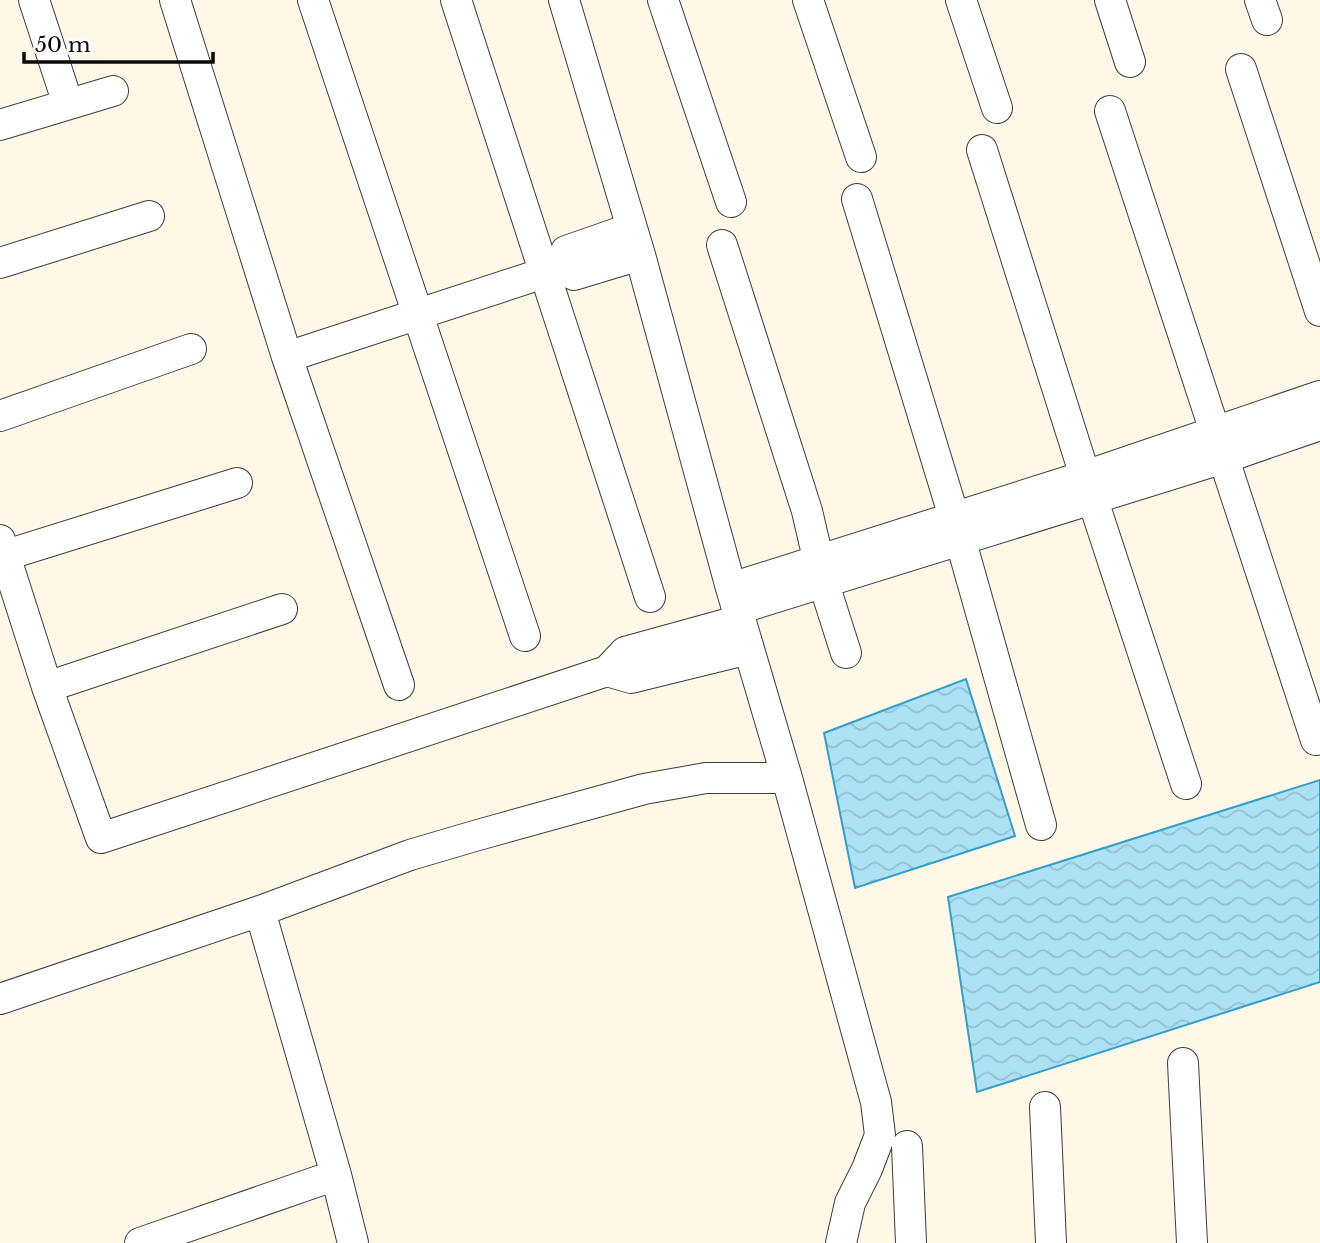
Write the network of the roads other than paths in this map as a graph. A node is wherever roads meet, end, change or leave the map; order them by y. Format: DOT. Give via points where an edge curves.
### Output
graph roads {
  1 [pos="34,0"];
  2 [pos="175,0"];
  3 [pos="313,0"];
  4 [pos="456,0"];
  5 [pos="564,0"];
  6 [pos="663,0"];
  7 [pos="808,0"];
  8 [pos="961,0"];
  9 [pos="1110,0"];
  10 [pos="1130,62"];
  11 [pos="1241,69"];
  12 [pos="113,91"];
  13 [pos="68,104"];
  14 [pos="998,108"];
  15 [pos="1110,111"];
  16 [pos="0,125"];
  17 [pos="982,150"];
  18 [pos="861,157"];
  19 [pos="857,199"];
  20 [pos="731,202"];
  21 [pos="149,216"];
  22 [pos="636,241"];
  23 [pos="722,245"];
  24 [pos="0,263"];
  25 [pos="552,270"];
  26 [pos="1320,311"];
  27 [pos="417,315"];
  28 [pos="191,349"];
  29 [pos="287,357"];
  30 [pos="1320,396"];
  31 [pos="0,416"];
  32 [pos="1320,425"];
  33 [pos="1220,444"];
  34 [pos="237,483"];
  35 [pos="1088,487"];
  36 [pos="957,529"];
  37 [pos="2,551"];
  38 [pos="821,572"];
  39 [pos="650,597"];
  40 [pos="736,606"];
  41 [pos="282,610"];
  42 [pos="526,636"];
  43 [pos="749,649"];
  44 [pos="846,653"];
  45 [pos="607,671"];
  46 [pos="399,685"];
  47 [pos="47,687"];
  48 [pos="1316,740"];
  49 [pos="787,778"];
  50 [pos="1185,784"];
  51 [pos="1041,825"];
  52 [pos="260,911"];
  53 [pos="0,999"];
  54 [pos="1184,1063"];
  55 [pos="1045,1107"];
  56 [pos="907,1146"];
  57 [pos="336,1175"];
  58 [pos="140,1243"];
  59 [pos="353,1243"];
  60 [pos="841,1243"];
  61 [pos="911,1243"];
  62 [pos="1051,1243"];
  63 [pos="1192,1243"];
  1 -- 13 [label="street"];
  2 -- 29 [label="street"];
  3 -- 27 [label="street"];
  4 -- 25 [label="street"];
  5 -- 22 [label="street"];
  6 -- 20 [label="street"];
  7 -- 18 [label="street"];
  8 -- 14 [label="street"];
  9 -- 10 [label="street"];
  11 -- 26 [label="street"];
  12 -- 13 [label="street"];
  13 -- 16 [label="street"];
  15 -- 33 [label="street"];
  17 -- 35 [label="street"];
  19 -- 36 [label="street"];
  21 -- 24 [label="street"];
  22 -- 25 [label="street" via="574,275"];
  22 -- 40 [label="street"];
  23 -- 38 [label="street" via="807,511"];
  25 -- 27 [label="street"];
  25 -- 39 [label="street"];
  27 -- 29 [label="street"];
  27 -- 42 [label="street"];
  28 -- 31 [label="street"];
  29 -- 46 [label="street"];
  30 -- 33 [label="street"];
  32 -- 33 [label="street"];
  33 -- 35 [label="street"];
  33 -- 48 [label="street"];
  34 -- 37 [label="street"];
  35 -- 36 [label="street"];
  35 -- 50 [label="street"];
  36 -- 38 [label="street"];
  36 -- 51 [label="street"];
  37 -- 47 [label="street"];
  38 -- 40 [label="street"];
  38 -- 44 [label="street"];
  40 -- 43 [label="street"];
  40 -- 45 [label="street" via="625,652"];
  41 -- 47 [label="street"];
  43 -- 45 [label="street" via="631,678"];
  43 -- 49 [label="street"];
  45 -- 47 [label="street" via="101,838"];
  49 -- 52 [label="street" via="706,778 644,789 410,855"];
  49 -- 60 [label="street" via="876,1102 880,1135 850,1203"];
  52 -- 53 [label="street"];
  52 -- 57 [label="street"];
  54 -- 63 [label="street"];
  55 -- 62 [label="street"];
  56 -- 61 [label="street"];
  57 -- 58 [label="street"];
  57 -- 59 [label="street"];
}
